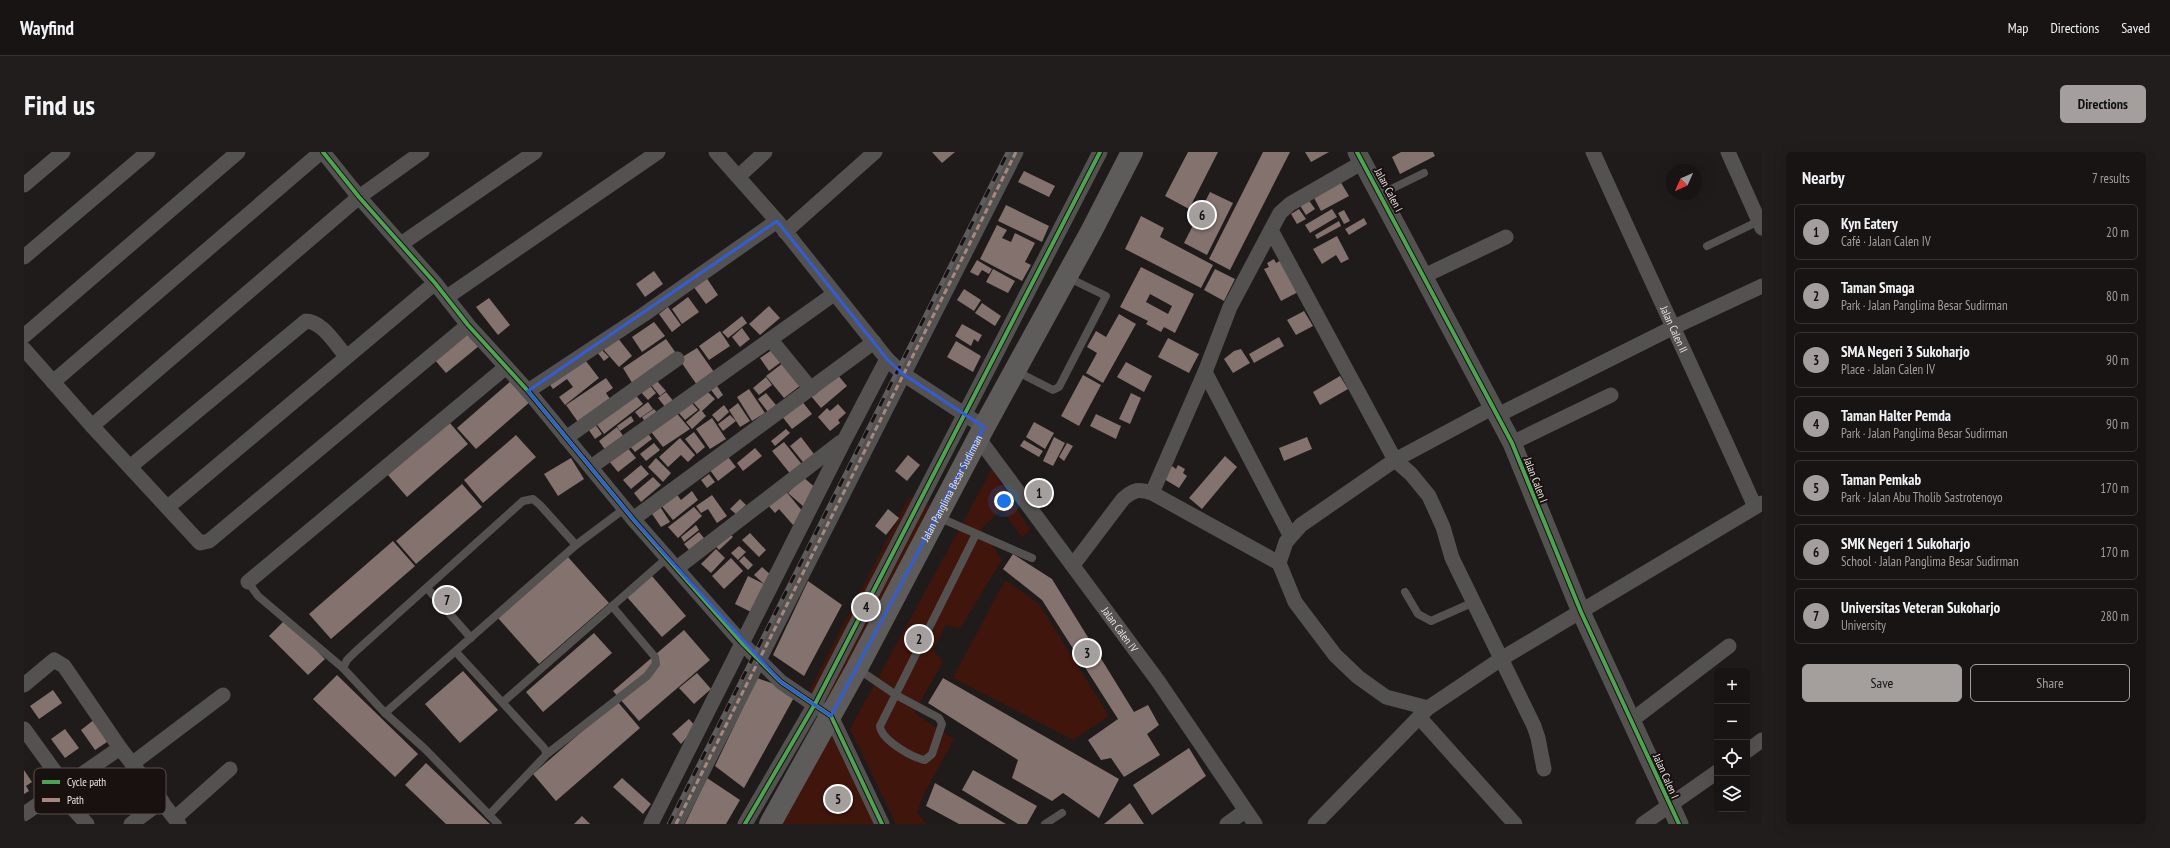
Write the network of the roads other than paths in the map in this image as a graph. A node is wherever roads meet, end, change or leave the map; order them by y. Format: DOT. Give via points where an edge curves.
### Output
graph roads {
  1 [pos="63,152"];
  2 [pos="148,152"];
  3 [pos="238,152"];
  4 [pos="322,152"];
  5 [pos="422,152"];
  6 [pos="535,152"];
  7 [pos="658,152"];
  8 [pos="716,152"];
  9 [pos="765,152"];
  10 [pos="875,152"];
  11 [pos="1016,152"];
  12 [pos="1100,152"];
  13 [pos="1132,152"];
  14 [pos="1593,152"];
  15 [pos="1728,152"];
  16 [pos="1360,157"];
  17 [pos="1424,173"];
  18 [pos="739,176"];
  19 [pos="24,185"];
  20 [pos="1381,194"];
  21 [pos="359,197"];
  22 [pos="1761,223"];
  23 [pos="781,226"];
  24 [pos="1271,230"];
  25 [pos="1506,237"];
  26 [pos="401,244"];
  27 [pos="1706,246"];
  28 [pos="24,257"];
  29 [pos="1424,276"];
  30 [pos="1067,277"];
  31 [pos="435,283"];
  32 [pos="1762,286"];
  33 [pos="834,294"];
  34 [pos="447,297"];
  35 [pos="468,325"];
  36 [pos="1674,327"];
  37 [pos="24,336"];
  38 [pos="771,340"];
  39 [pos="874,342"];
  40 [pos="24,349"];
  41 [pos="346,356"];
  42 [pos="677,359"];
  43 [pos="887,359"];
  44 [pos="506,367"];
  45 [pos="1015,371"];
  46 [pos="1205,372"];
  47 [pos="903,374"];
  48 [pos="53,382"];
  49 [pos="811,389"];
  50 [pos="528,391"];
  51 [pos="1611,395"];
  52 [pos="1496,411"];
  53 [pos="964,413"];
  54 [pos="92,426"];
  55 [pos="982,433"];
  56 [pos="566,438"];
  57 [pos="844,441"];
  58 [pos="1512,443"];
  59 [pos="1395,460"];
  60 [pos="131,466"];
  61 [pos="591,467"];
  62 [pos="1152,493"];
  63 [pos="1758,505"];
  64 [pos="168,507"];
  65 [pos="628,514"];
  66 [pos="938,517"];
  67 [pos="976,534"];
  68 [pos="1290,535"];
  69 [pos="576,545"];
  70 [pos="1032,558"];
  71 [pos="672,563"];
  72 [pos="1279,563"];
  73 [pos="1073,565"];
  74 [pos="248,582"];
  75 [pos="427,588"];
  76 [pos="1405,592"];
  77 [pos="1474,602"];
  78 [pos="612,606"];
  79 [pos="1581,612"];
  80 [pos="471,638"];
  81 [pos="742,643"];
  82 [pos="1729,646"];
  83 [pos="456,652"];
  84 [pos="1501,659"];
  85 [pos="759,661"];
  86 [pos="343,668"];
  87 [pos="857,668"];
  88 [pos="24,685"];
  89 [pos="223,695"];
  90 [pos="896,695"];
  91 [pos="503,702"];
  92 [pos="823,710"];
  93 [pos="1424,712"];
  94 [pos="385,713"];
  95 [pos="1632,720"];
  96 [pos="24,729"];
  97 [pos="1762,740"];
  98 [pos="120,748"];
  99 [pos="1750,749"];
  100 [pos="547,754"];
  101 [pos="133,763"];
  102 [pos="49,768"];
  103 [pos="92,768"];
  104 [pos="137,768"];
  105 [pos="230,769"];
  106 [pos="1544,769"];
  107 [pos="1714,774"];
  108 [pos="166,806"];
  109 [pos="1670,806"];
  110 [pos="34,807"];
  111 [pos="1245,811"];
  112 [pos="1062,813"];
  113 [pos="24,814"];
  114 [pos="80,814"];
  115 [pos="144,814"];
  116 [pos="489,815"];
  117 [pos="177,821"];
  118 [pos="87,824"];
  119 [pos="131,824"];
  120 [pos="498,824"];
  121 [pos="651,824"];
  122 [pos="676,824"];
  123 [pos="745,824"];
  124 [pos="770,824"];
  125 [pos="882,824"];
  126 [pos="1045,824"];
  127 [pos="1227,824"];
  128 [pos="1255,824"];
  129 [pos="1315,824"];
  130 [pos="1515,824"];
  131 [pos="1643,824"];
  132 [pos="1679,824"];
  1 -- 19 [label="street"];
  2 -- 28 [label="street"];
  3 -- 37 [label="street"];
  4 -- 21 [label="street"];
  4 -- 48 [label="street"];
  5 -- 21 [label="street"];
  6 -- 26 [label="street"];
  7 -- 34 [label="street"];
  8 -- 18 [label="street, Jalan Calen IV"];
  9 -- 18 [label="street"];
  10 -- 23 [label="street"];
  11 -- 47 [label="street"];
  12 -- 53 [label="street"];
  13 -- 30 [label="main road, Jalan Panglima Besar Sudirman"];
  14 -- 36 [label="street, Jalan Calen II"];
  15 -- 22 [label="street"];
  16 -- 20 [label="street, Jalan Calen I"];
  16 -- 24 [label="street" via="1290,204 1280,213"];
  17 -- 20 [label="lane"];
  18 -- 23 [label="street, Jalan Calen IV"];
  20 -- 29 [label="street, Jalan Calen I"];
  21 -- 26 [label="street"];
  21 -- 54 [label="street"];
  22 -- 27 [label="lane"];
  23 -- 33 [label="street, Jalan Calen IV"];
  23 -- 50 [label="street"];
  24 -- 46 [label="street" via="1230,307"];
  24 -- 59 [label="street"];
  25 -- 29 [label="street"];
  26 -- 31 [label="street"];
  29 -- 52 [label="street, Jalan Calen I"];
  30 -- 45 [label="main road, Jalan Panglima Besar Sudirman"];
  30 -- 45 [label="lane" via="1106,296 1059,387 1053,390"];
  31 -- 34 [label="street"];
  31 -- 41 [label="street"];
  32 -- 36 [label="street"];
  33 -- 38 [label="street"];
  33 -- 39 [label="street, Jalan Calen IV"];
  34 -- 35 [label="street"];
  35 -- 44 [label="street"];
  35 -- 64 [label="street" via="209,541 200,543"];
  36 -- 52 [label="street"];
  36 -- 63 [label="street, Jalan Calen II"];
  38 -- 49 [label="street"];
  38 -- 61 [label="street"];
  39 -- 43 [label="street, Jalan Calen IV"];
  39 -- 49 [label="street"];
  40 -- 48 [label="street"];
  41 -- 60 [label="street" via="319,326 313,321 306,322"];
  41 -- 64 [label="street"];
  42 -- 56 [label="street"];
  43 -- 47 [label="street, Jalan Calen IV"];
  43 -- 57 [label="street"];
  44 -- 50 [label="street"];
  44 -- 74 [label="street"];
  45 -- 55 [label="main road, Jalan Panglima Besar Sudirman"];
  46 -- 62 [label="street"];
  46 -- 68 [label="street"];
  47 -- 53 [label="street, Jalan Calen IV"];
  47 -- 85 [label="street"];
  48 -- 54 [label="street"];
  49 -- 65 [label="street"];
  50 -- 56 [label="street"];
  51 -- 58 [label="street"];
  52 -- 58 [label="street, Jalan Calen I"];
  52 -- 59 [label="street"];
  53 -- 55 [label="street, Jalan Calen IV"];
  53 -- 92 [label="street"];
  54 -- 60 [label="street"];
  55 -- 66 [label="main road, Jalan Panglima Besar Sudirman"];
  55 -- 73 [label="street, Jalan Calen IV"];
  56 -- 61 [label="street"];
  57 -- 71 [label="street"];
  57 -- 81 [label="street"];
  58 -- 79 [label="street, Jalan Calen I"];
  59 -- 68 [label="street"];
  59 -- 77 [label="street" via="1411,474 1429,496 1443,527 1452,558"];
  60 -- 64 [label="street"];
  61 -- 65 [label="street"];
  62 -- 72 [label="street"];
  62 -- 73 [label="street" via="1138,489 1127,495"];
  63 -- 79 [label="street"];
  65 -- 69 [label="lane"];
  65 -- 71 [label="street"];
  66 -- 67 [label="lane"];
  66 -- 87 [label="main road, Jalan Panglima Besar Sudirman"];
  67 -- 70 [label="lane"];
  67 -- 90 [label="lane"];
  68 -- 72 [label="street"];
  69 -- 75 [label="lane" via="533,499 524,501"];
  69 -- 80 [label="lane"];
  71 -- 78 [label="lane"];
  71 -- 81 [label="street"];
  72 -- 93 [label="street" via="1295,602 1335,655 1358,677 1386,697"];
  73 -- 111 [label="street, Jalan Calen IV" via="1158,681"];
  74 -- 86 [label="lane" via="258,596"];
  75 -- 80 [label="lane"];
  75 -- 86 [label="lane" via="347,660"];
  76 -- 77 [label="lane" via="1418,614 1431,621"];
  77 -- 84 [label="street"];
  78 -- 91 [label="lane"];
  78 -- 100 [label="lane" via="648,647 655,657 656,664 647,676"];
  79 -- 84 [label="street"];
  79 -- 95 [label="street, Jalan Calen I"];
  80 -- 83 [label="lane"];
  81 -- 85 [label="street"];
  81 -- 121 [label="street"];
  82 -- 95 [label="street"];
  83 -- 91 [label="lane"];
  83 -- 94 [label="lane"];
  84 -- 93 [label="street"];
  84 -- 106 [label="street" via="1538,738"];
  85 -- 92 [label="street" via="782,682"];
  85 -- 122 [label="street"];
  86 -- 94 [label="lane"];
  87 -- 90 [label="lane"];
  87 -- 92 [label="main road, Jalan Panglima Besar Sudirman"];
  88 -- 98 [label="street" via="54,660 59,661"];
  89 -- 101 [label="street"];
  90 -- 90 [label="lane" via="939,718 942,724 932,754 926,760 918,758 884,737 880,730"];
  91 -- 100 [label="lane"];
  92 -- 123 [label="street"];
  92 -- 124 [label="main road, Jalan Panglima Besar Sudirman"];
  92 -- 125 [label="street"];
  93 -- 129 [label="street"];
  93 -- 130 [label="street"];
  94 -- 116 [label="lane" via="425,749"];
  95 -- 109 [label="street, Jalan Calen I"];
  96 -- 102 [label="street"];
  97 -- 99 [label="street"];
  98 -- 101 [label="street"];
  98 -- 103 [label="street"];
  100 -- 116 [label="lane"];
  101 -- 104 [label="street"];
  105 -- 117 [label="street"];
  107 -- 109 [label="street"];
  108 -- 117 [label="street"];
  109 -- 131 [label="street"];
  109 -- 132 [label="street, Jalan Calen I"];
  110 -- 113 [label="street"];
  111 -- 127 [label="street"];
  111 -- 128 [label="street, Jalan Calen IV"];
  112 -- 126 [label="lane"];
  114 -- 118 [label="street"];
  115 -- 119 [label="street"];
  116 -- 120 [label="lane"];
}
